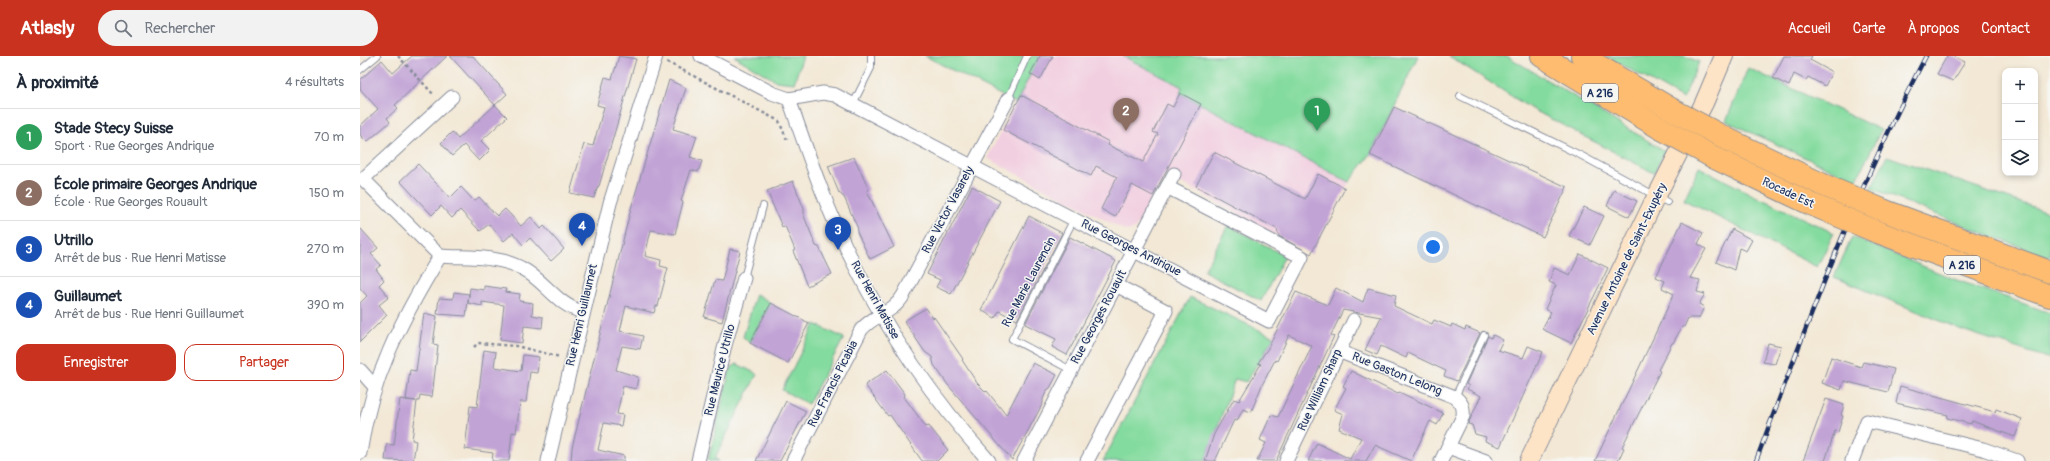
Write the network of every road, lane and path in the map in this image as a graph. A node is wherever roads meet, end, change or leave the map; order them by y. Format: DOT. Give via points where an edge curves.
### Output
graph roads {
  1 [pos="377,56"];
  2 [pos="398,56"];
  3 [pos="656,56"];
  4 [pos="701,56"];
  5 [pos="871,56"];
  6 [pos="1027,56"];
  7 [pos="1542,56"];
  8 [pos="1582,56"];
  9 [pos="1724,56"];
  10 [pos="1737,56"];
  11 [pos="360,70"];
  12 [pos="1460,96"];
  13 [pos="789,98"];
  14 [pos="1008,99"];
  15 [pos="448,101"];
  16 [pos="853,104"];
  17 [pos="790,146"];
  18 [pos="971,166"];
  19 [pos="1174,174"];
  20 [pos="361,179"];
  21 [pos="1167,187"];
  22 [pos="1662,199"];
  23 [pos="763,206"];
  24 [pos="1074,219"];
  25 [pos="1134,250"];
  26 [pos="440,256"];
  27 [pos="2050,272"];
  28 [pos="744,278"];
  29 [pos="1116,285"];
  30 [pos="2050,296"];
  31 [pos="583,312"];
  32 [pos="881,315"];
  33 [pos="1354,320"];
  34 [pos="1484,336"];
  35 [pos="474,347"];
  36 [pos="1338,351"];
  37 [pos="571,359"];
  38 [pos="360,370"];
  39 [pos="1071,370"];
  40 [pos="375,387"];
  41 [pos="1455,397"];
  42 [pos="1448,447"];
  43 [pos="360,453"];
  44 [pos="548,461"];
  45 [pos="698,461"];
  46 [pos="793,461"];
  47 [pos="990,461"];
  48 [pos="1024,461"];
  49 [pos="1087,461"];
  50 [pos="1286,461"];
  51 [pos="1441,461"];
  52 [pos="1486,461"];
  53 [pos="1529,461"];
  54 [pos="1543,461"];
  55 [pos="1852,461"];
  56 [pos="2017,461"];
  1 -- 11 [label="lane"];
  2 -- 15 [label="path"];
  3 -- 17 [label="path" via="779,121"];
  3 -- 31 [label="street, Rue Henri Guillaumet" via="610,203"];
  4 -- 13 [label="street" via="772,93"];
  5 -- 16 [label="lane" via="871,68"];
  6 -- 14 [label="lane"];
  7 -- 30 [label="highway, Rocade Est / A 216, bridge" via="1660,128 1715,158 1813,205 1875,231"];
  8 -- 27 [label="highway, Rocade Est / A 216, bridge" via="1727,139 1821,184 1885,211"];
  9 -- 22 [label="main road, Avenue Antoine de Saint-Exupéry"];
  10 -- 22 [label="main road, Avenue Antoine de Saint-Exupéry"];
  12 -- 22 [label="lane"];
  13 -- 16 [label="street, Rue Georges Andrique" via="827,93"];
  13 -- 32 [label="street, Rue Henri Matisse" via="809,157 842,238"];
  14 -- 18 [label="street, Rue Victor Vasarely"];
  15 -- 20 [label="street"];
  16 -- 18 [label="street, Rue Georges Andrique"];
  18 -- 24 [label="street, Rue Georges Andrique"];
  18 -- 32 [label="street, Rue Victor Vasarely" via="903,296 896,306"];
  19 -- 21 [label="street, Rue Georges Rouault"];
  20 -- 26 [label="street"];
  21 -- 25 [label="street, Rue Georges Rouault"];
  21 -- 25 [label="street, Rue Georges Andrique" via="1302,257 1269,321"];
  22 -- 53 [label="main road, Avenue Antoine de Saint-Exupéry"];
  22 -- 54 [label="main road, Avenue Antoine de Saint-Exupéry"];
  23 -- 28 [label="lane"];
  24 -- 25 [label="street, Rue Georges Andrique"];
  24 -- 39 [label="lane, Rue Marie Laurencin" via="1012,339"];
  25 -- 29 [label="street, Rue Georges Rouault"];
  26 -- 31 [label="street" via="499,260 516,265 529,272 570,308"];
  26 -- 40 [label="street" via="401,322"];
  28 -- 45 [label="street, Rue Maurice Utrillo"];
  29 -- 39 [label="street, Rue Georges Rouault"];
  29 -- 49 [label="street" via="1166,311"];
  31 -- 37 [label="street, Rue Henri Guillaumet"];
  32 -- 46 [label="street, Rue Francis Picabia" via="868,322 861,330"];
  32 -- 47 [label="street, Rue Henri Matisse" via="924,382"];
  33 -- 36 [label="street, Rue William Sharp"];
  34 -- 41 [label="lane"];
  35 -- 37 [label="path" via="478,343 516,346"];
  36 -- 41 [label="street, Rue Gaston Lelong"];
  36 -- 50 [label="street, Rue William Sharp"];
  37 -- 44 [label="street, Rue Henri Guillaumet"];
  38 -- 40 [label="street"];
  39 -- 48 [label="street, Rue Georges Rouault"];
  40 -- 43 [label="street"];
  41 -- 42 [label="street" via="1463,405 1464,410"];
  42 -- 51 [label="street"];
  42 -- 52 [label="street"];
  55 -- 56 [label="street" via="1867,421 1983,449"];
}
